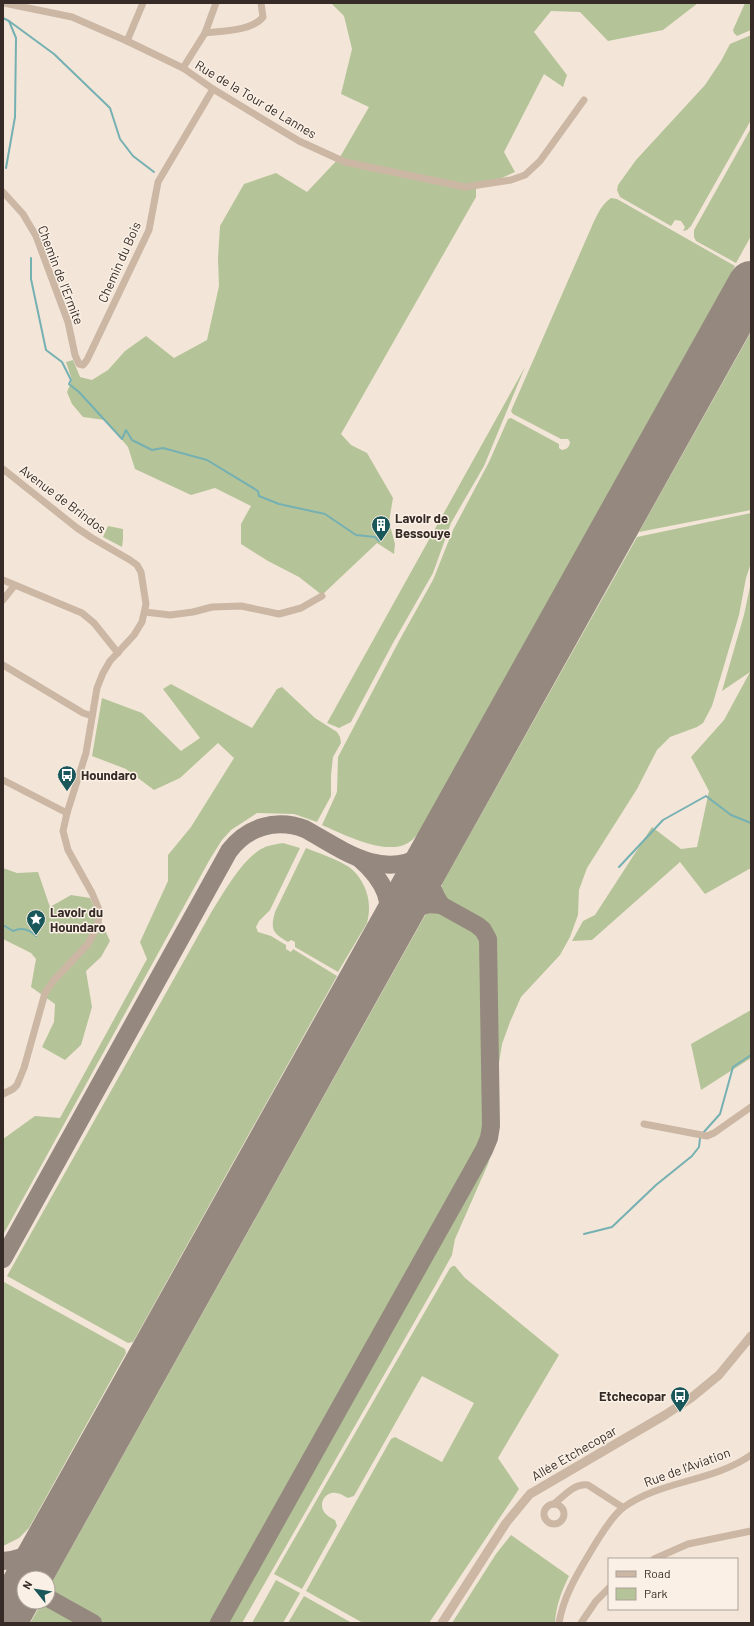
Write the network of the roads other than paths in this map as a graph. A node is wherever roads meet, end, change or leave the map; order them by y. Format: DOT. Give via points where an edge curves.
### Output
graph roads {
  1 [pos="8,3"];
  2 [pos="143,3"];
  3 [pos="216,3"];
  4 [pos="261,3"];
  5 [pos="205,33"];
  6 [pos="126,41"];
  7 [pos="183,68"];
  8 [pos="213,89"];
  9 [pos="584,100"];
  10 [pos="3,192"];
  11 [pos="87,360"];
  12 [pos="3,469"];
  13 [pos="3,580"];
  14 [pos="14,586"];
  15 [pos="322,596"];
  16 [pos="3,600"];
  17 [pos="145,612"];
  18 [pos="118,653"];
  19 [pos="3,665"];
  20 [pos="92,716"];
  21 [pos="3,780"];
  22 [pos="67,814"];
  23 [pos="3,1094"];
  24 [pos="751,1107"];
  25 [pos="644,1124"];
  26 [pos="751,1336"];
  27 [pos="751,1455"];
  28 [pos="554,1504"];
  29 [pos="622,1507"];
  30 [pos="751,1531"];
  31 [pos="656,1558"];
  32 [pos="608,1589"];
  33 [pos="442,1623"];
  34 [pos="559,1623"];
  35 [pos="581,1623"];
  1 -- 6 [label="street, Rue de la Tour de Lannes" via="72,17"];
  2 -- 6 [label="street"];
  3 -- 5 [label="street"];
  4 -- 5 [label="street" via="263,17 258,23"];
  5 -- 7 [label="street"];
  6 -- 7 [label="street, Rue de la Tour de Lannes"];
  7 -- 8 [label="street, Rue de la Tour de Lannes"];
  8 -- 9 [label="street, Rue de la Tour de Lannes" via="299,142 345,162 466,187 511,180 525,175 540,161"];
  8 -- 11 [label="street, Chemin du Bois" via="158,182 149,230"];
  10 -- 11 [label="street, Chemin de l'Ermite" via="23,214 36,236 68,322 75,355 79,364 83,365"];
  12 -- 17 [label="street, Avenue de Brindos" via="77,528 137,566 146,599"];
  13 -- 14 [label="street"];
  14 -- 16 [label="street"];
  14 -- 18 [label="street" via="82,613 94,623"];
  15 -- 17 [label="street" via="301,608 279,614 241,606 212,607 170,615"];
  17 -- 18 [label="street" via="134,635"];
  18 -- 20 [label="street" via="103,673 97,688"];
  19 -- 20 [label="street"];
  20 -- 22 [label="street" via="86,754"];
  21 -- 22 [label="street"];
  22 -- 23 [label="street" via="64,831 68,850 100,912 98,927 88,944 45,993 17,1085"];
  24 -- 25 [label="street" via="707,1136"];
  26 -- 33 [label="street, Allée Etchecopar" via="719,1375 691,1398 530,1494 506,1524"];
  27 -- 29 [label="street, Rue de l'Aviation" via="725,1468 673,1484"];
  28 -- 29 [label="street" via="576,1486 583,1484"];
  29 -- 34 [label="street, Rue de l'Aviation" via="568,1589"];
  30 -- 31 [label="street" via="688,1544"];
  32 -- 35 [label="street"];
}
